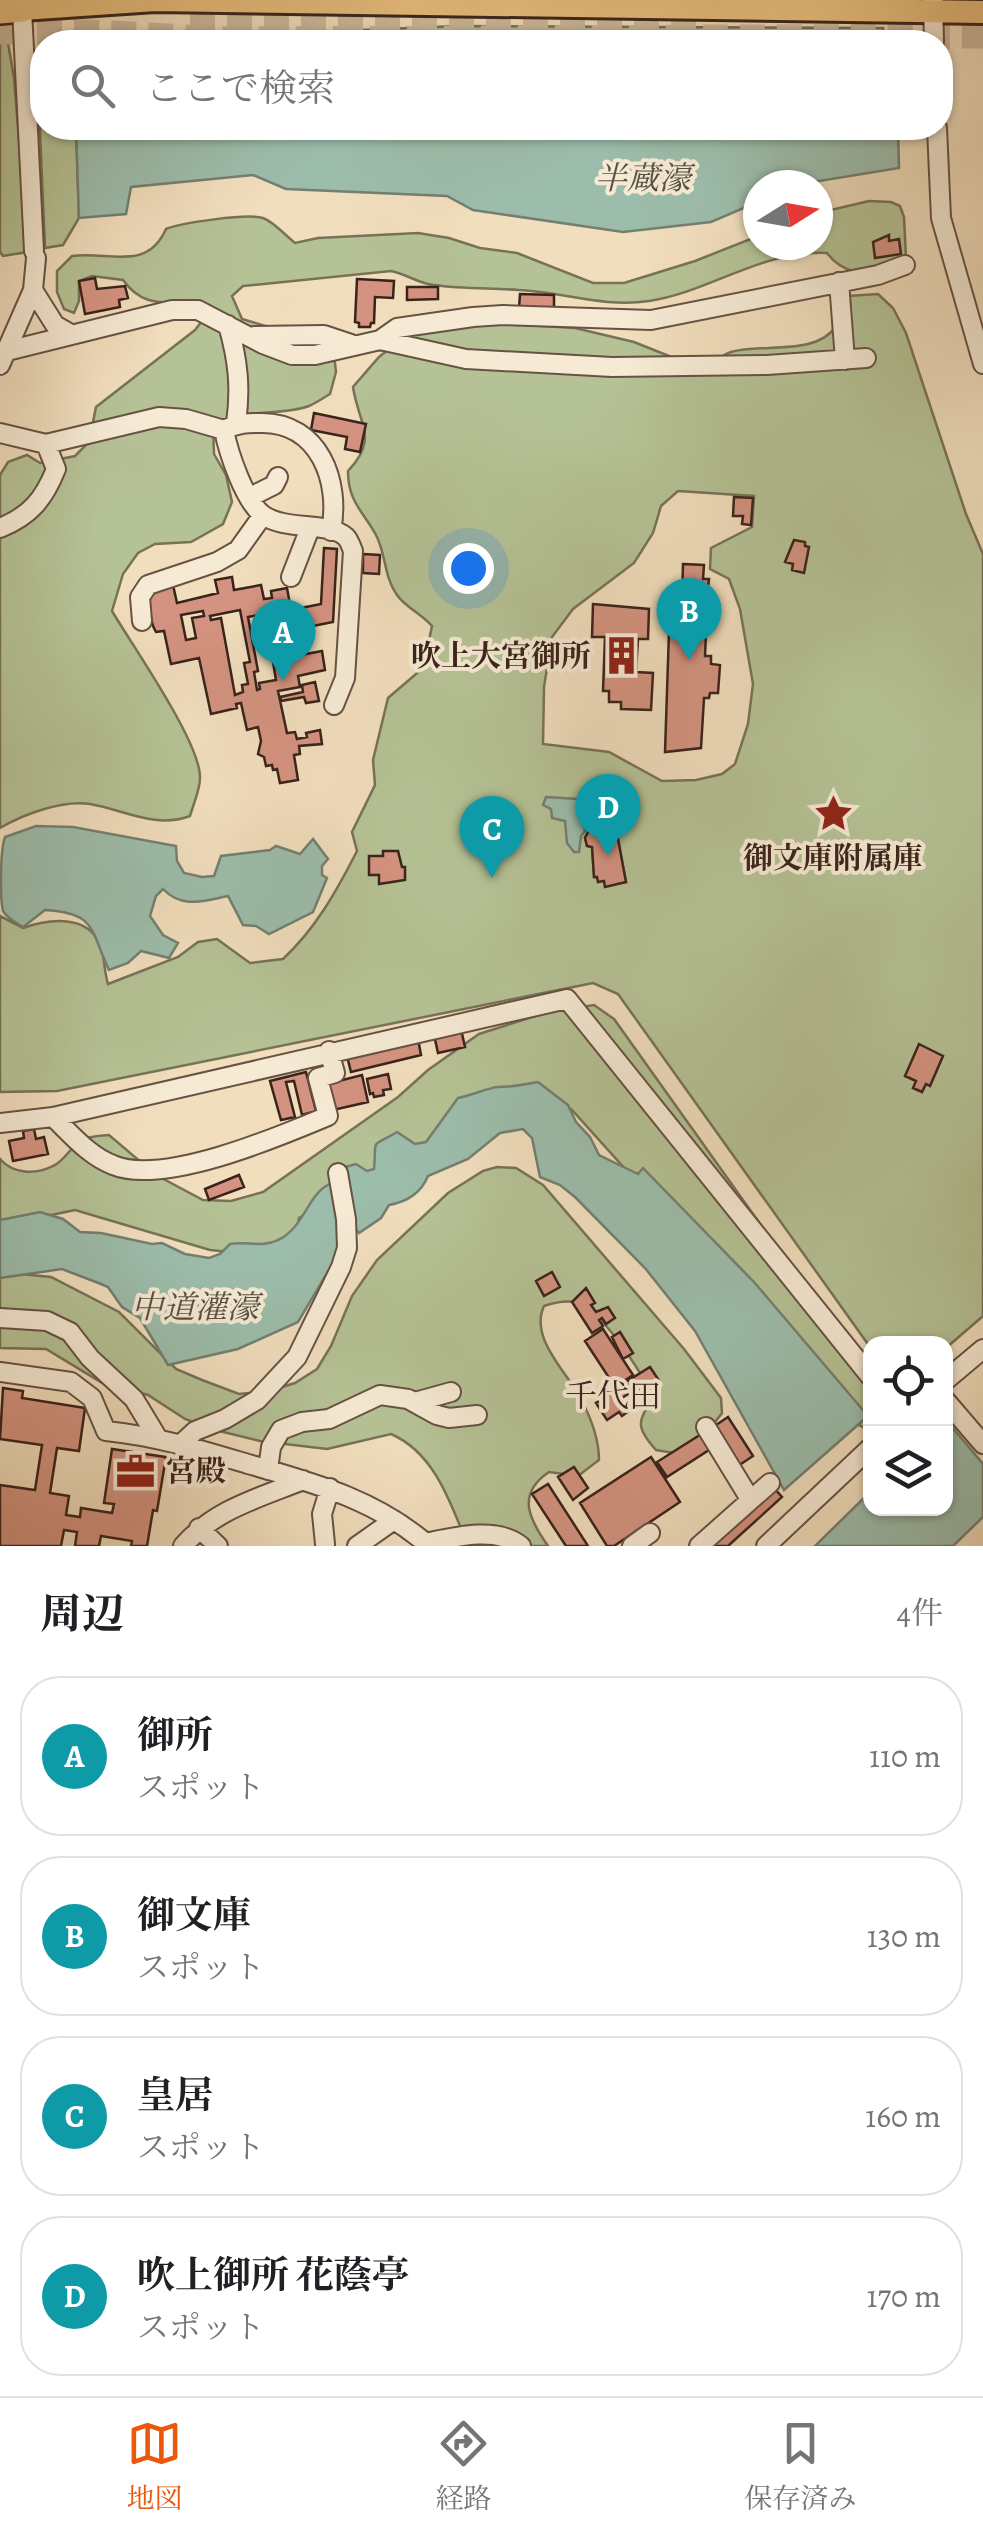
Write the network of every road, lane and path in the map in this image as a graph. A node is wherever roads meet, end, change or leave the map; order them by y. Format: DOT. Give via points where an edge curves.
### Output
graph roads {
  1 [pos="17,5"];
  2 [pos="933,6"];
  3 [pos="983,12"];
  4 [pos="938,140"];
  5 [pos="906,265"];
  6 [pos="838,282"];
  7 [pos="33,290"];
  8 [pos="228,325"];
  9 [pos="69,333"];
  10 [pos="380,340"];
  11 [pos="3,358"];
  12 [pos="866,358"];
  13 [pos="845,360"];
  14 [pos="983,364"];
  15 [pos="230,427"];
  16 [pos="0,434"];
  17 [pos="46,444"];
  18 [pos="278,477"];
  19 [pos="250,497"];
  20 [pos="262,515"];
  21 [pos="0,528"];
  22 [pos="310,528"];
  23 [pos="338,540"];
  24 [pos="291,577"];
  25 [pos="142,621"];
  26 [pos="334,705"];
  27 [pos="329,1051"];
  28 [pos="53,1116"];
  29 [pos="0,1123"];
  30 [pos="338,1173"];
  31 [pos="0,1318"];
  32 [pos="983,1349"];
  33 [pos="863,1367"];
  34 [pos="0,1372"];
  35 [pos="953,1374"];
  36 [pos="451,1392"];
  37 [pos="415,1402"];
  38 [pos="953,1409"];
  39 [pos="477,1414"];
  40 [pos="706,1427"];
  41 [pos="157,1436"];
  42 [pos="181,1444"];
  43 [pos="983,1444"];
  44 [pos="863,1455"];
  45 [pos="268,1470"];
  46 [pos="304,1480"];
  47 [pos="770,1483"];
  48 [pos="330,1488"];
  49 [pos="750,1500"];
  50 [pos="394,1520"];
  51 [pos="199,1528"];
  52 [pos="650,1533"];
  53 [pos="427,1544"];
  54 [pos="325,1545"];
  55 [pos="183,1546"];
  56 [pos="218,1546"];
  57 [pos="358,1546"];
  58 [pos="521,1546"];
  59 [pos="632,1546"];
  60 [pos="699,1546"];
  61 [pos="766,1546"];
  1 -- 2 [label="main road" via="155,0"];
  1 -- 7 [label="street"];
  2 -- 3 [label="main road"];
  4 -- 14 [label="street" via="941,218"];
  5 -- 6 [label="street"];
  6 -- 10 [label="street" via="651,320 474,317 397,328"];
  6 -- 13 [label="street"];
  7 -- 9 [label="street" via="55,325"];
  7 -- 11 [label="street"];
  8 -- 9 [label="street" via="198,310 172,310"];
  8 -- 10 [label="street" via="249,336"];
  8 -- 15 [label="street" via="240,392"];
  9 -- 11 [label="street"];
  10 -- 13 [label="street" via="466,358 592,366"];
  12 -- 13 [label="street"];
  15 -- 17 [label="street" via="159,417"];
  15 -- 19 [label="street" via="227,444"];
  15 -- 23 [label="street" via="269,423 304,433 323,456"];
  16 -- 17 [label="street"];
  17 -- 21 [label="street" via="56,469 50,483 22,519"];
  18 -- 19 [label="street"];
  19 -- 20 [label="street"];
  20 -- 22 [label="street"];
  20 -- 25 [label="street" via="238,550 148,585 140,597"];
  22 -- 23 [label="street"];
  22 -- 24 [label="street"];
  23 -- 26 [label="street" via="353,551 345,678"];
  27 -- 28 [label="street"];
  27 -- 28 [label="street" via="335,1072 318,1078 328,1116 192,1165 138,1171 112,1165"];
  27 -- 33 [label="street" via="567,999"];
  28 -- 29 [label="street"];
  30 -- 42 [label="street" via="347,1248 297,1356 257,1400 194,1430"];
  31 -- 41 [label="street" via="47,1321 70,1332 134,1399"];
  32 -- 35 [label="street"];
  34 -- 41 [label="street" via="70,1382 92,1398 106,1430"];
  36 -- 37 [label="street"];
  37 -- 39 [label="street" via="438,1416"];
  37 -- 45 [label="street" via="380,1395 329,1419 281,1430"];
  38 -- 43 [label="street"];
  40 -- 49 [label="street"];
  41 -- 42 [label="street"];
  42 -- 45 [label="street"];
  44 -- 61 [label="street"];
  45 -- 46 [label="street"];
  46 -- 48 [label="street"];
  46 -- 51 [label="street" via="232,1507"];
  47 -- 49 [label="street"];
  48 -- 50 [label="street"];
  48 -- 54 [label="street" via="322,1514"];
  49 -- 60 [label="street"];
  50 -- 53 [label="street"];
  50 -- 57 [label="street"];
  51 -- 55 [label="street"];
  51 -- 56 [label="street"];
  52 -- 59 [label="street"];
  53 -- 58 [label="street" via="484,1534"];
}
